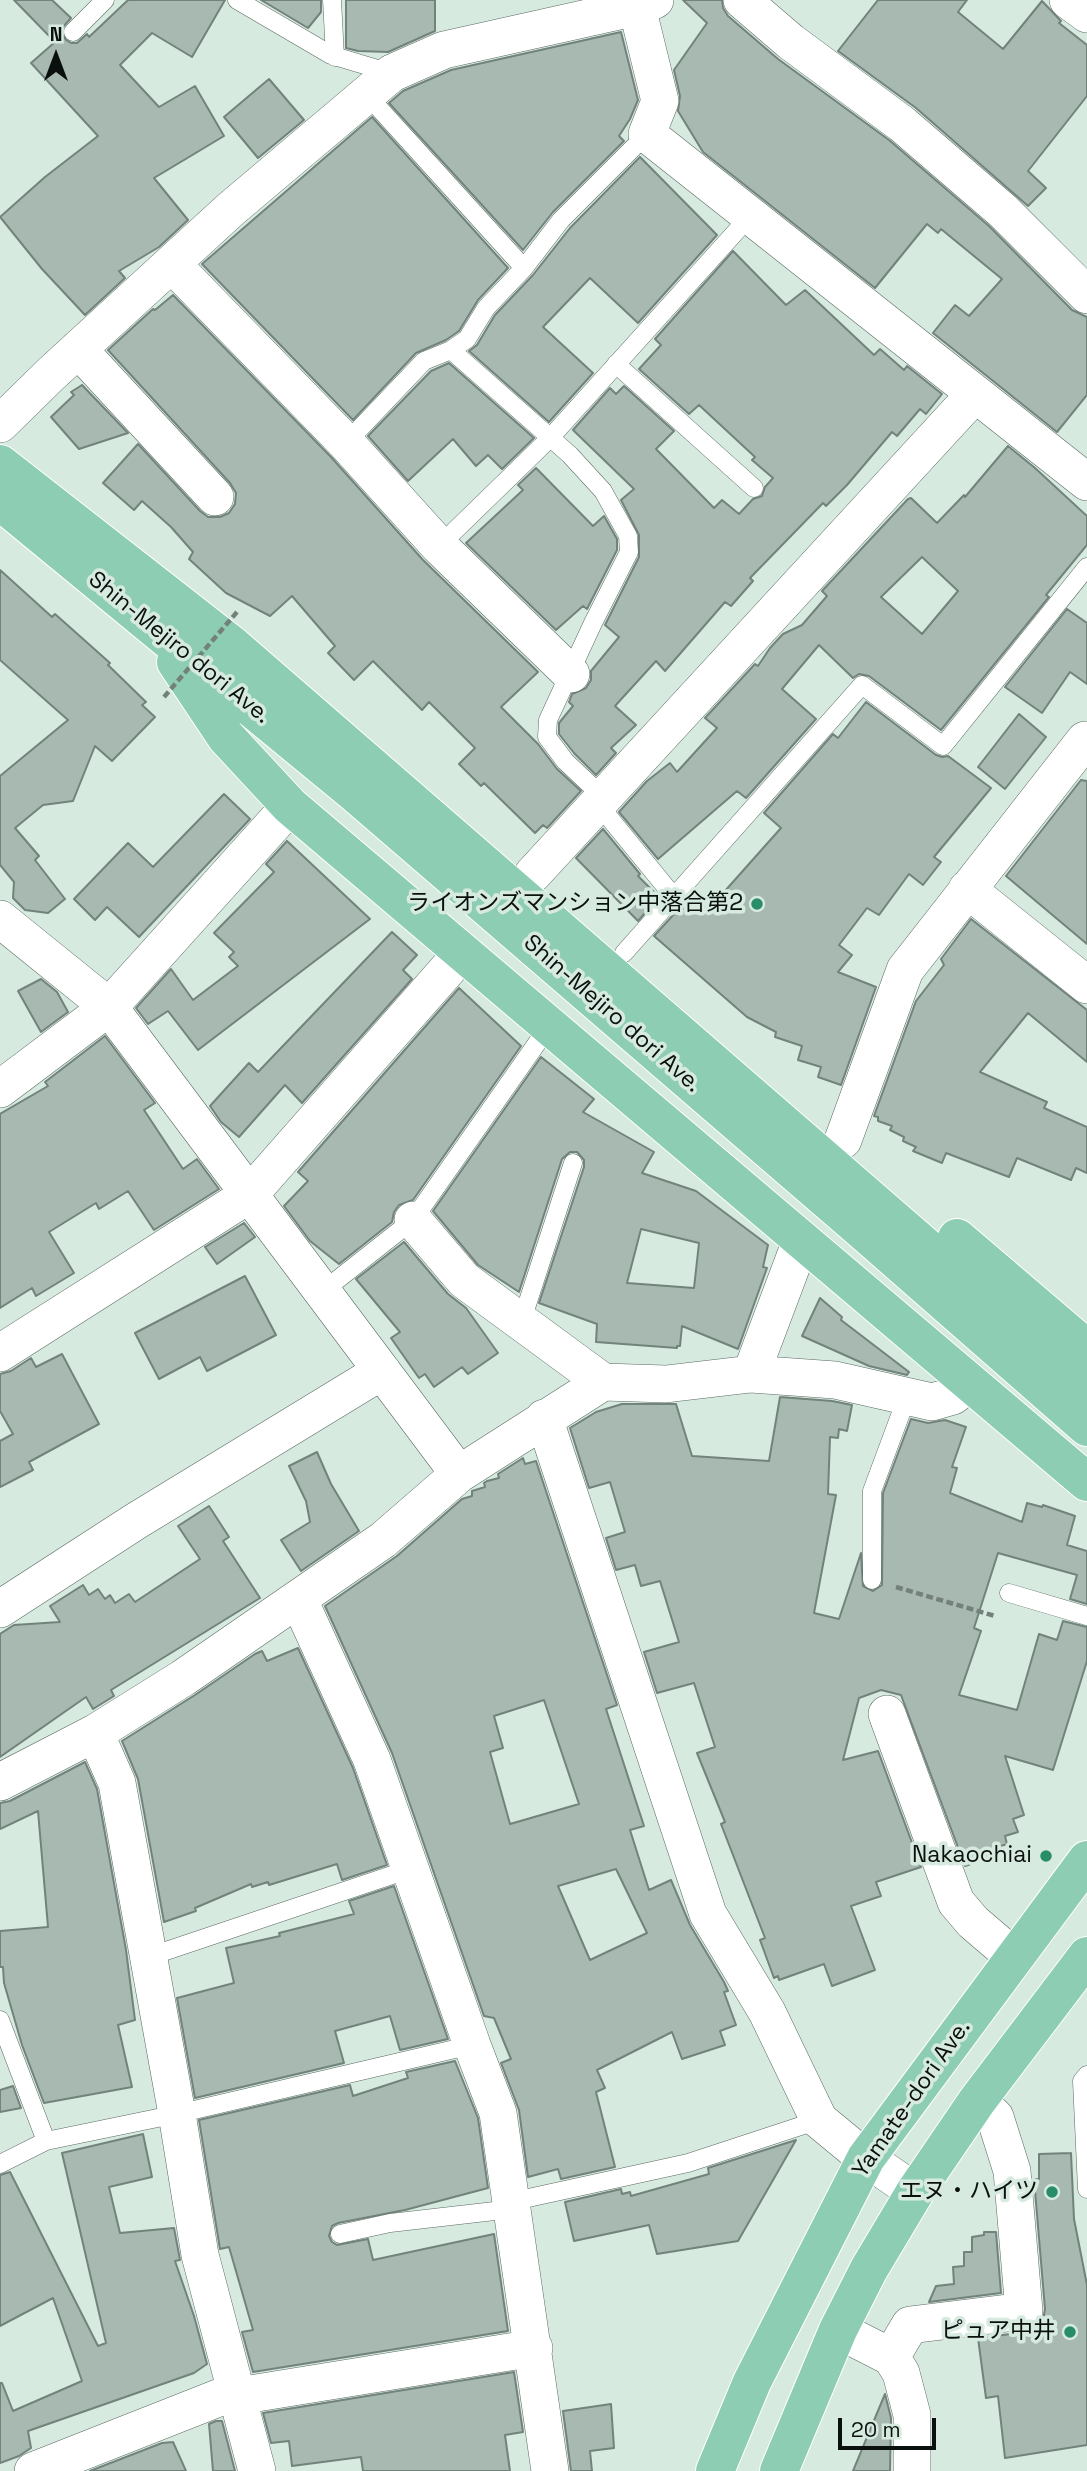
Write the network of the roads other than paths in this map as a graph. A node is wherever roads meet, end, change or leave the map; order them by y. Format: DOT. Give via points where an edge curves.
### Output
graph roads {
  1 [pos="105,0"];
  2 [pos="237,0"];
  3 [pos="332,0"];
  4 [pos="742,0"];
  5 [pos="1068,0"];
  6 [pos="646,4"];
  7 [pos="1087,15"];
  8 [pos="73,32"];
  9 [pos="335,57"];
  10 [pos="379,84"];
  11 [pos="647,134"];
  12 [pos="750,216"];
  13 [pos="172,264"];
  14 [pos="524,268"];
  15 [pos="1087,295"];
  16 [pos="78,349"];
  17 [pos="451,350"];
  18 [pos="617,364"];
  19 [pos="975,394"];
  20 [pos="5,409"];
  21 [pos="550,438"];
  22 [pos="346,443"];
  23 [pos="0,464"];
  24 [pos="1087,482"];
  25 [pos="754,488"];
  26 [pos="215,497"];
  27 [pos="0,501"];
  28 [pos="439,546"];
  29 [pos="1087,567"];
  30 [pos="151,625"];
  31 [pos="235,629"];
  32 [pos="571,674"];
  33 [pos="1087,741"];
  34 [pos="601,800"];
  35 [pos="290,806"];
  36 [pos="533,874"];
  37 [pos="967,889"];
  38 [pos="674,897"];
  39 [pos="0,919"];
  40 [pos="462,953"];
  41 [pos="624,953"];
  42 [pos="1087,985"];
  43 [pos="108,1007"];
  44 [pos="549,1026"];
  45 [pos="0,1089"];
  46 [pos="843,1140"];
  47 [pos="573,1163"];
  48 [pos="250,1194"];
  49 [pos="413,1220"];
  50 [pos="802,1241"];
  51 [pos="323,1291"];
  52 [pos="521,1323"];
  53 [pos="1087,1349"];
  54 [pos="0,1353"];
  55 [pos="382,1371"];
  56 [pos="751,1374"];
  57 [pos="603,1382"];
  58 [pos="969,1382"];
  59 [pos="1087,1387"];
  60 [pos="907,1397"];
  61 [pos="544,1418"];
  62 [pos="1087,1427"];
  63 [pos="459,1474"];
  64 [pos="1087,1482"];
  65 [pos="872,1580"];
  66 [pos="1009,1593"];
  67 [pos="299,1600"];
  68 [pos="0,1609"];
  69 [pos="1087,1616"];
  70 [pos="887,1714"];
  71 [pos="95,1733"];
  72 [pos="0,1782"];
  73 [pos="1087,1860"];
  74 [pos="410,1869"];
  75 [pos="1087,1956"];
  76 [pos="148,1957"];
  77 [pos="1014,1957"];
  78 [pos="0,2020"];
  79 [pos="472,2045"];
  80 [pos="1087,2075"];
  81 [pos="977,2101"];
  82 [pos="177,2114"];
  83 [pos="819,2120"];
  84 [pos="46,2141"];
  85 [pos="866,2158"];
  86 [pos="0,2164"];
  87 [pos="1087,2189"];
  88 [pos="915,2192"];
  89 [pos="511,2206"];
  90 [pos="340,2234"];
  91 [pos="838,2330"];
  92 [pos="534,2348"];
  93 [pos="891,2357"];
  94 [pos="237,2393"];
  95 [pos="72,2464"];
  96 [pos="33,2471"];
  97 [pos="257,2471"];
  98 [pos="550,2471"];
  99 [pos="715,2471"];
  100 [pos="779,2471"];
  101 [pos="912,2471"];
  1 -- 8 [label="lane"];
  2 -- 9 [label="lane"];
  3 -- 9 [label="lane"];
  4 -- 15 [label="street" via="902,124 1003,211"];
  5 -- 7 [label="street"];
  6 -- 10 [label="street" via="444,50"];
  6 -- 11 [label="street" via="660,101"];
  9 -- 10 [label="lane"];
  10 -- 13 [label="street"];
  10 -- 14 [label="lane"];
  11 -- 12 [label="street"];
  11 -- 14 [label="lane" via="561,220"];
  12 -- 18 [label="lane"];
  12 -- 19 [label="street"];
  13 -- 16 [label="street"];
  13 -- 22 [label="street"];
  14 -- 17 [label="lane" via="486,308 467,339"];
  16 -- 20 [label="street"];
  16 -- 26 [label="street"];
  17 -- 21 [label="lane"];
  17 -- 22 [label="lane" via="424,360"];
  18 -- 21 [label="lane"];
  18 -- 25 [label="lane"];
  19 -- 24 [label="street"];
  19 -- 34 [label="street"];
  21 -- 28 [label="lane"];
  21 -- 32 [label="lane" via="603,491 628,536 629,552"];
  22 -- 28 [label="street"];
  23 -- 31 [label="main road, Shin-Mejiro dori Ave."];
  27 -- 30 [label="main road, Shin-Mejiro dori Ave."];
  28 -- 32 [label="street"];
  29 -- 38 [label="lane" via="943,746 862,685"];
  30 -- 35 [label="main road" via="226,737"];
  30 -- 62 [label="main road, Shin-Mejiro dori Ave." via="356,794"];
  31 -- 36 [label="main road"];
  31 -- 59 [label="main road, Shin-Mejiro dori Ave."];
  32 -- 34 [label="lane" via="548,720 547,737"];
  33 -- 37 [label="street"];
  34 -- 36 [label="street"];
  34 -- 38 [label="lane"];
  35 -- 40 [label="main road"];
  35 -- 43 [label="street"];
  36 -- 41 [label="main road"];
  37 -- 42 [label="street"];
  37 -- 46 [label="street" via="905,970"];
  38 -- 41 [label="lane"];
  39 -- 43 [label="street"];
  40 -- 44 [label="main road"];
  40 -- 48 [label="street"];
  41 -- 46 [label="main road"];
  43 -- 45 [label="street"];
  43 -- 48 [label="street"];
  44 -- 49 [label="lane"];
  44 -- 50 [label="main road"];
  46 -- 53 [label="main road"];
  47 -- 52 [label="lane"];
  48 -- 51 [label="street"];
  48 -- 54 [label="street"];
  49 -- 51 [label="lane"];
  49 -- 52 [label="street" via="464,1280"];
  50 -- 56 [label="street"];
  50 -- 58 [label="main road"];
  51 -- 55 [label="street"];
  52 -- 57 [label="street"];
  55 -- 63 [label="street"];
  55 -- 68 [label="street"];
  56 -- 57 [label="street" via="666,1384"];
  56 -- 60 [label="street" via="835,1380"];
  57 -- 61 [label="street"];
  58 -- 60 [label="street" via="953,1396 932,1402"];
  58 -- 64 [label="main road"];
  60 -- 65 [label="lane" via="872,1491"];
  61 -- 63 [label="street"];
  61 -- 83 [label="street" via="708,1914 767,2012"];
  63 -- 67 [label="street" via="383,1540"];
  66 -- 69 [label="lane"];
  67 -- 71 [label="street"];
  67 -- 74 [label="street" via="372,1760"];
  70 -- 77 [label="street" via="956,1902"];
  71 -- 72 [label="street"];
  71 -- 76 [label="street" via="117,1783"];
  73 -- 77 [label="main road, Yamate-dori Ave."];
  74 -- 76 [label="lane"];
  74 -- 79 [label="street"];
  75 -- 81 [label="main road"];
  76 -- 82 [label="street"];
  77 -- 85 [label="main road, Yamate-dori Ave."];
  78 -- 84 [label="lane"];
  79 -- 82 [label="lane"];
  79 -- 89 [label="street" via="498,2113"];
  80 -- 87 [label="lane" via="1082,2081"];
  81 -- 88 [label="main road"];
  81 -- 93 [label="street" via="995,2117 1012,2171 1024,2311 910,2325"];
  82 -- 84 [label="lane"];
  82 -- 94 [label="street" via="200,2255"];
  83 -- 85 [label="street"];
  83 -- 89 [label="lane" via="688,2163"];
  84 -- 86 [label="lane"];
  85 -- 88 [label="street"];
  85 -- 99 [label="main road, Yamate-dori Ave." via="752,2382"];
  88 -- 91 [label="main road"];
  89 -- 90 [label="lane" via="390,2222"];
  89 -- 92 [label="street"];
  91 -- 93 [label="street"];
  91 -- 100 [label="main road"];
  92 -- 94 [label="street"];
  92 -- 98 [label="street"];
  93 -- 101 [label="street" via="901,2373 912,2415"];
  94 -- 95 [label="street"];
  94 -- 97 [label="street"];
  95 -- 96 [label="street"];
}
